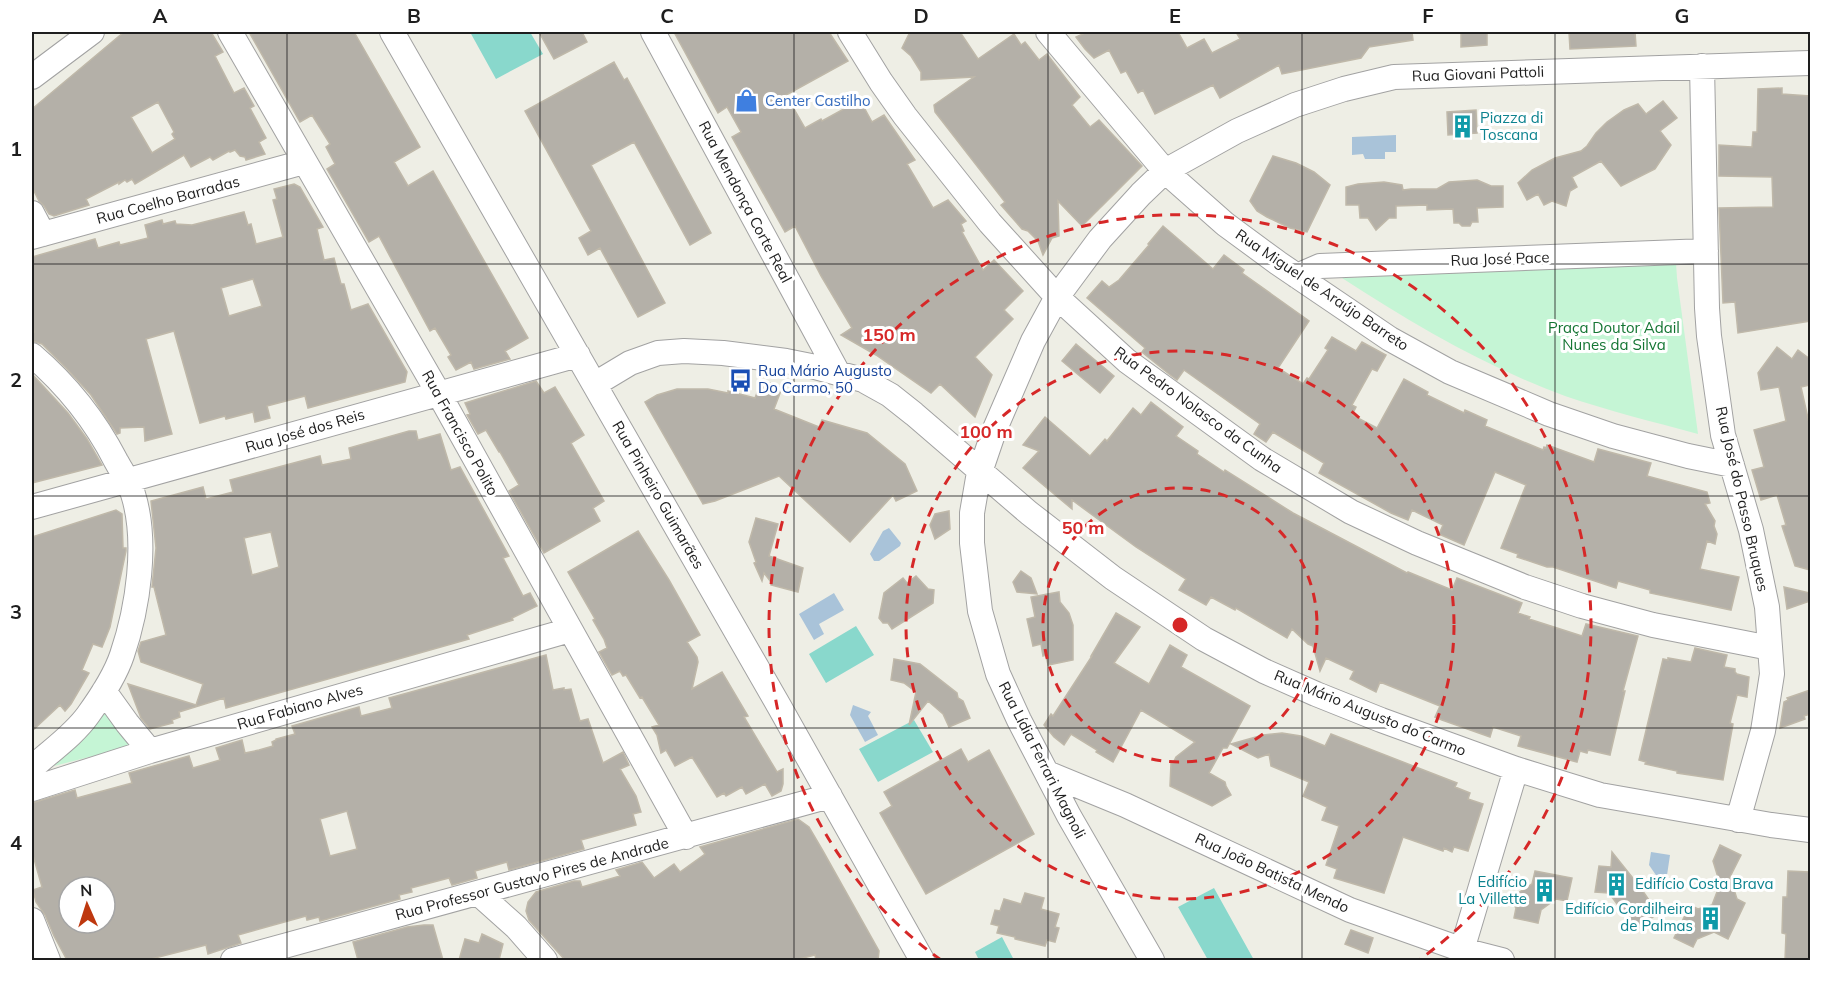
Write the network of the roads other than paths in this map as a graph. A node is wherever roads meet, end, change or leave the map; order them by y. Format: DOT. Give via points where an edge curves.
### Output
graph roads {
  1 [pos="92,32"];
  2 [pos="230,32"];
  3 [pos="392,32"];
  4 [pos="653,32"];
  5 [pos="850,32"];
  6 [pos="1048,32"];
  7 [pos="1810,63"];
  8 [pos="1702,66"];
  9 [pos="32,77"];
  10 [pos="304,162"];
  11 [pos="1165,171"];
  12 [pos="32,213"];
  13 [pos="37,236"];
  14 [pos="1706,251"];
  15 [pos="1297,276"];
  16 [pos="1057,297"];
  17 [pos="32,355"];
  18 [pos="578,355"];
  19 [pos="838,373"];
  20 [pos="595,384"];
  21 [pos="439,394"];
  22 [pos="1732,465"];
  23 [pos="981,471"];
  24 [pos="127,481"];
  25 [pos="32,507"];
  26 [pos="570,630"];
  27 [pos="1770,648"];
  28 [pos="104,691"];
  29 [pos="150,751"];
  30 [pos="32,768"];
  31 [pos="1516,769"];
  32 [pos="1047,773"];
  33 [pos="32,789"];
  34 [pos="830,796"];
  35 [pos="1738,820"];
  36 [pos="1810,830"];
  37 [pos="686,837"];
  38 [pos="478,893"];
  39 [pos="32,920"];
  40 [pos="1461,955"];
  41 [pos="48,960"];
  42 [pos="233,960"];
  43 [pos="545,960"];
  44 [pos="922,960"];
  45 [pos="1152,960"];
  46 [pos="1502,960"];
  1 -- 9 [label="street"];
  2 -- 10 [label="street, Rua Francisco Polito"];
  3 -- 18 [label="street, Rua Pinheiro Guimarães"];
  4 -- 19 [label="street, Rua Mendonça Corte Real"];
  5 -- 16 [label="street, Rua Pedro Nolasco da Cunha" via="905,116 990,223"];
  6 -- 11 [label="street, Rua Miguel de Araújo Barreto"];
  7 -- 8 [label="street, Rua Giovani Pattoli"];
  8 -- 11 [label="street, Rua Giovani Pattoli" via="1394,77 1295,105 1237,131"];
  8 -- 14 [label="street, Rua José do Passo Bruques"];
  10 -- 13 [label="street, Rua Coelho Barradas"];
  10 -- 21 [label="street, Rua Francisco Polito"];
  11 -- 15 [label="street, Rua Miguel de Araújo Barreto" via="1225,224"];
  11 -- 16 [label="street, Rua Lídia Ferrari Magnoli" via="1100,239"];
  12 -- 13 [label="street"];
  14 -- 15 [label="street, Rua José Pace" via="1320,266"];
  14 -- 22 [label="street, Rua José do Passo Bruques" via="1709,336 1723,435"];
  15 -- 22 [label="street, Rua Miguel de Araújo Barreto" via="1390,339 1488,389 1612,436"];
  16 -- 23 [label="street, Rua Lídia Ferrari Magnoli" via="1033,341"];
  16 -- 27 [label="street, Rua Pedro Nolasco da Cunha" via="1127,361 1186,405 1262,459 1351,512 1417,543 1582,606 1653,626"];
  17 -- 24 [label="street" via="53,373 91,418"];
  18 -- 20 [label="street, Rua Pinheiro Guimarães"];
  18 -- 21 [label="street, Rua José dos Reis"];
  19 -- 20 [label="street, Rua Mário Augusto do Carmo" via="786,361 684,351 630,363"];
  19 -- 23 [label="street, Rua Mário Augusto do Carmo" via="863,380 890,395"];
  20 -- 34 [label="street, Rua Pinheiro Guimarães"];
  21 -- 24 [label="street, Rua José dos Reis"];
  21 -- 26 [label="street, Rua Francisco Polito"];
  22 -- 27 [label="street, Rua José do Passo Bruques" via="1767,607"];
  23 -- 31 [label="street, Rua Mário Augusto do Carmo" via="1113,578 1204,639 1316,694"];
  23 -- 32 [label="street, Rua Lídia Ferrari Magnoli" via="972,513 980,611 998,674"];
  24 -- 25 [label="street, Rua José dos Reis"];
  24 -- 28 [label="street" via="140,531 138,580 121,657"];
  26 -- 29 [label="street, Rua Fabiano Alves"];
  26 -- 37 [label="street, Rua Francisco Polito"];
  27 -- 35 [label="street, Rua José do Passo Bruques" via="1772,674 1767,708"];
  28 -- 29 [label="street"];
  28 -- 30 [label="street" via="86,717"];
  29 -- 33 [label="street, Rua Fabiano Alves"];
  31 -- 35 [label="street, Rua Mário Augusto do Carmo" via="1600,795"];
  31 -- 40 [label="street"];
  32 -- 40 [label="street, Rua João Batista Mendo" via="1350,910"];
  32 -- 45 [label="street, Rua Lídia Ferrari Magnoli"];
  34 -- 37 [label="street, Rua Professor Gustavo Pires de Andrade"];
  34 -- 44 [label="street, Rua Pinheiro Guimarães"];
  35 -- 36 [label="street, Rua Mário Augusto do Carmo"];
  37 -- 38 [label="street, Rua Professor Gustavo Pires de Andrade"];
  38 -- 42 [label="street, Rua Professor Gustavo Pires de Andrade"];
  38 -- 43 [label="street"];
  39 -- 41 [label="street"];
  40 -- 46 [label="street, Rua João Batista Mendo"];
}
